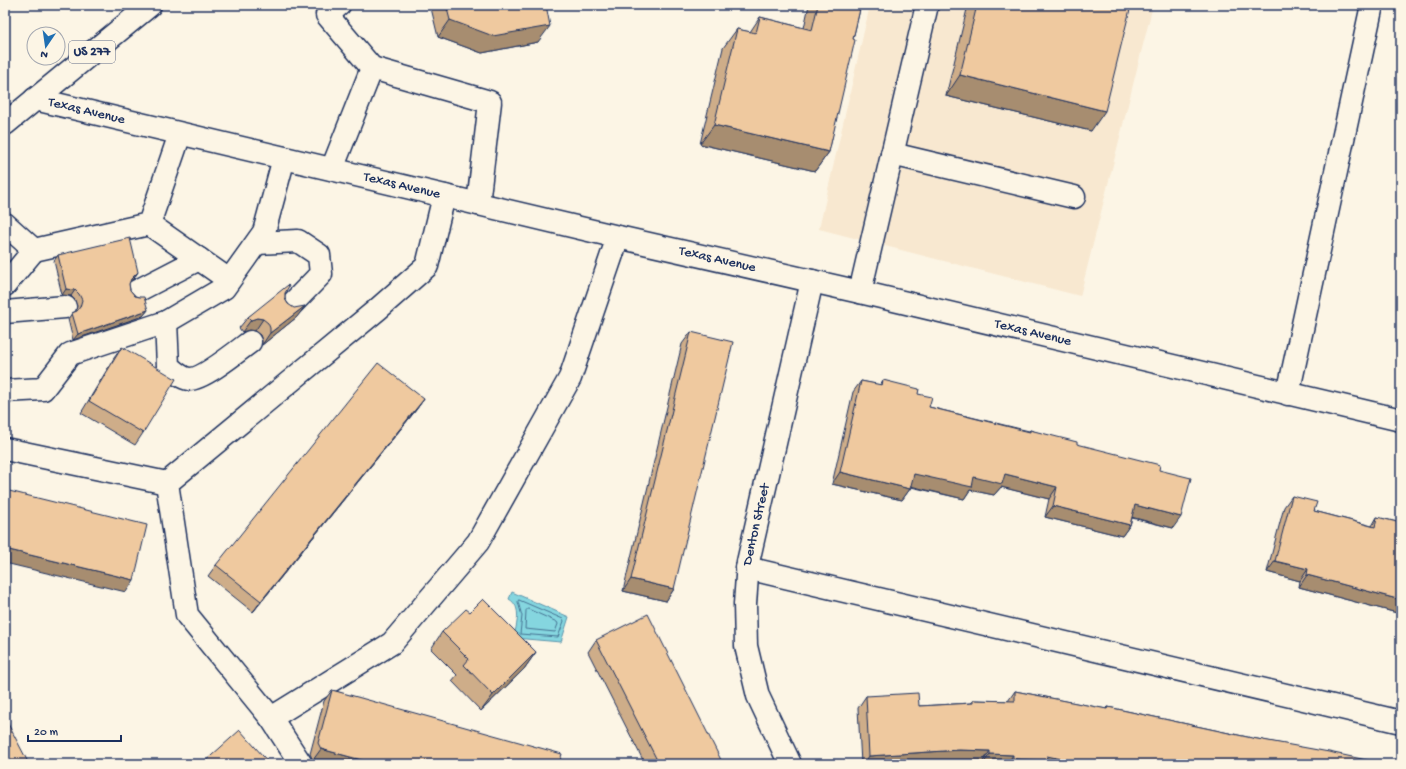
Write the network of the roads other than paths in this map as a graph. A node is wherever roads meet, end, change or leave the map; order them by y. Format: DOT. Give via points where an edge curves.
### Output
graph roads {
  1 [pos="150,5"];
  2 [pos="927,5"];
  3 [pos="1372,5"];
  4 [pos="328,8"];
  5 [pos="372,68"];
  6 [pos="35,99"];
  7 [pos="5,124"];
  8 [pos="180,134"];
  9 [pos="892,154"];
  10 [pos="284,158"];
  11 [pos="332,169"];
  12 [pos="444,196"];
  13 [pos="1074,197"];
  14 [pos="478,204"];
  15 [pos="5,224"];
  16 [pos="149,224"];
  17 [pos="618,237"];
  18 [pos="257,243"];
  19 [pos="34,250"];
  20 [pos="199,259"];
  21 [pos="229,280"];
  22 [pos="812,281"];
  23 [pos="5,285"];
  24 [pos="137,290"];
  25 [pos="860,292"];
  26 [pos="65,307"];
  27 [pos="289,307"];
  28 [pos="5,312"];
  29 [pos="166,322"];
  30 [pos="250,342"];
  31 [pos="5,391"];
  32 [pos="1288,394"];
  33 [pos="1401,420"];
  34 [pos="5,449"];
  35 [pos="167,483"];
  36 [pos="747,568"];
  37 [pos="271,718"];
  38 [pos="1401,722"];
  39 [pos="301,764"];
  40 [pos="790,764"];
  1 -- 6 [label="main road, US 277"];
  2 -- 9 [label="main road"];
  3 -- 32 [label="main road"];
  4 -- 5 [label="main road"];
  5 -- 11 [label="main road"];
  5 -- 14 [label="main road" via="490,102"];
  6 -- 7 [label="main road, US 277"];
  6 -- 8 [label="main road, Texas Avenue"];
  8 -- 10 [label="main road, Texas Avenue"];
  8 -- 16 [label="main road"];
  9 -- 13 [label="main road"];
  9 -- 25 [label="main road"];
  10 -- 11 [label="main road, Texas Avenue"];
  10 -- 18 [label="main road" via="264,232"];
  11 -- 12 [label="main road, Texas Avenue"];
  12 -- 14 [label="main road, Texas Avenue"];
  12 -- 35 [label="main road" via="427,266"];
  14 -- 17 [label="main road, Texas Avenue"];
  15 -- 19 [label="main road"];
  16 -- 19 [label="main road"];
  16 -- 20 [label="main road"];
  17 -- 22 [label="main road, Texas Avenue"];
  17 -- 37 [label="main road" via="570,378 478,542 392,643"];
  18 -- 21 [label="main road"];
  18 -- 27 [label="main road" via="298,241 319,255 321,274"];
  19 -- 23 [label="main road"];
  20 -- 21 [label="main road"];
  20 -- 24 [label="main road"];
  21 -- 29 [label="main road" via="224,288"];
  22 -- 25 [label="main road, Texas Avenue"];
  22 -- 36 [label="main road, Denton Street"];
  25 -- 32 [label="main road, Texas Avenue"];
  26 -- 28 [label="main road"];
  29 -- 30 [label="main road" via="168,366 189,379 200,377"];
  29 -- 31 [label="main road" via="70,354 43,389"];
  32 -- 33 [label="main road, Texas Avenue"];
  34 -- 35 [label="main road"];
  35 -- 37 [label="main road" via="187,615"];
  36 -- 38 [label="main road"];
  36 -- 40 [label="main road, Denton Street" via="744,604 746,646 758,696"];
  37 -- 39 [label="main road"];
}
